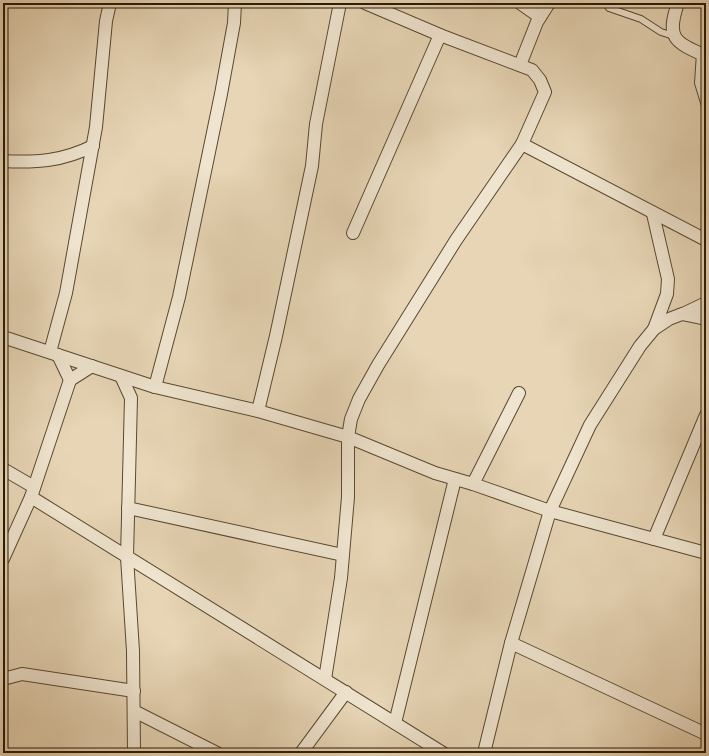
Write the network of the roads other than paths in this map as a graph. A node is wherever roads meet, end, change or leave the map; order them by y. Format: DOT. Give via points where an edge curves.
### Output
graph roads {
  1 [pos="110,3"];
  2 [pos="235,3"];
  3 [pos="340,3"];
  4 [pos="365,3"];
  5 [pos="520,3"];
  6 [pos="548,3"];
  7 [pos="606,3"];
  8 [pos="678,3"];
  9 [pos="540,17"];
  10 [pos="440,35"];
  11 [pos="674,36"];
  12 [pos="703,54"];
  13 [pos="520,65"];
  14 [pos="706,109"];
  15 [pos="522,144"];
  16 [pos="93,146"];
  17 [pos="3,161"];
  18 [pos="653,214"];
  19 [pos="672,224"];
  20 [pos="353,233"];
  21 [pos="660,240"];
  22 [pos="706,240"];
  23 [pos="706,303"];
  24 [pos="682,314"];
  25 [pos="706,319"];
  26 [pos="654,329"];
  27 [pos="3,338"];
  28 [pos="54,353"];
  29 [pos="92,366"];
  30 [pos="121,376"];
  31 [pos="70,380"];
  32 [pos="153,386"];
  33 [pos="519,393"];
  34 [pos="131,398"];
  35 [pos="258,411"];
  36 [pos="706,415"];
  37 [pos="348,437"];
  38 [pos="3,469"];
  39 [pos="455,479"];
  40 [pos="473,484"];
  41 [pos="33,492"];
  42 [pos="128,508"];
  43 [pos="550,511"];
  44 [pos="654,539"];
  45 [pos="706,553"];
  46 [pos="343,555"];
  47 [pos="127,557"];
  48 [pos="3,559"];
  49 [pos="511,643"];
  50 [pos="3,679"];
  51 [pos="325,679"];
  52 [pos="134,691"];
  53 [pos="346,692"];
  54 [pos="134,711"];
  55 [pos="395,723"];
  56 [pos="706,734"];
  57 [pos="134,753"];
  58 [pos="217,753"];
  59 [pos="302,753"];
  60 [pos="443,753"];
  61 [pos="484,753"];
  1 -- 16 [label="street"];
  2 -- 32 [label="street" via="234,23 221,94 179,297"];
  3 -- 35 [label="street" via="316,124 312,166"];
  4 -- 10 [label="street"];
  5 -- 9 [label="street"];
  6 -- 9 [label="street"];
  7 -- 11 [label="lane" via="609,8 641,19 661,32"];
  8 -- 11 [label="street" via="671,27"];
  9 -- 13 [label="street"];
  10 -- 13 [label="street"];
  10 -- 20 [label="street"];
  11 -- 12 [label="street" via="686,47"];
  12 -- 14 [label="lane" via="698,83"];
  13 -- 15 [label="street" via="532,70 545,92"];
  15 -- 18 [label="street"];
  15 -- 37 [label="street" via="456,240 378,365 359,399 351,419"];
  16 -- 17 [label="street" via="74,156 39,162"];
  16 -- 28 [label="street"];
  18 -- 19 [label="street"];
  18 -- 21 [label="street"];
  19 -- 21 [label="street"];
  19 -- 22 [label="street"];
  21 -- 26 [label="street" via="668,279 667,294"];
  23 -- 24 [label="street"];
  24 -- 25 [label="street"];
  24 -- 26 [label="street"];
  26 -- 43 [label="street" via="640,346 590,425"];
  27 -- 28 [label="street"];
  28 -- 29 [label="street"];
  28 -- 31 [label="street"];
  29 -- 30 [label="street"];
  29 -- 31 [label="street"];
  30 -- 32 [label="street"];
  30 -- 34 [label="street"];
  31 -- 41 [label="street"];
  32 -- 34 [label="street"];
  32 -- 35 [label="street"];
  33 -- 40 [label="street"];
  34 -- 42 [label="street"];
  35 -- 37 [label="street"];
  36 -- 44 [label="street"];
  37 -- 39 [label="street"];
  37 -- 46 [label="street" via="348,497"];
  38 -- 41 [label="street"];
  39 -- 40 [label="street"];
  39 -- 55 [label="street"];
  40 -- 43 [label="street"];
  41 -- 47 [label="street"];
  41 -- 48 [label="street"];
  42 -- 46 [label="street"];
  42 -- 47 [label="street"];
  43 -- 44 [label="street"];
  43 -- 49 [label="street"];
  44 -- 45 [label="street"];
  46 -- 51 [label="street"];
  47 -- 51 [label="street"];
  47 -- 52 [label="street"];
  49 -- 56 [label="street"];
  49 -- 61 [label="street"];
  50 -- 52 [label="street" via="22,674"];
  51 -- 53 [label="street"];
  52 -- 54 [label="street"];
  53 -- 55 [label="street"];
  53 -- 59 [label="street"];
  54 -- 57 [label="street"];
  54 -- 58 [label="street"];
  55 -- 60 [label="street"];
}
